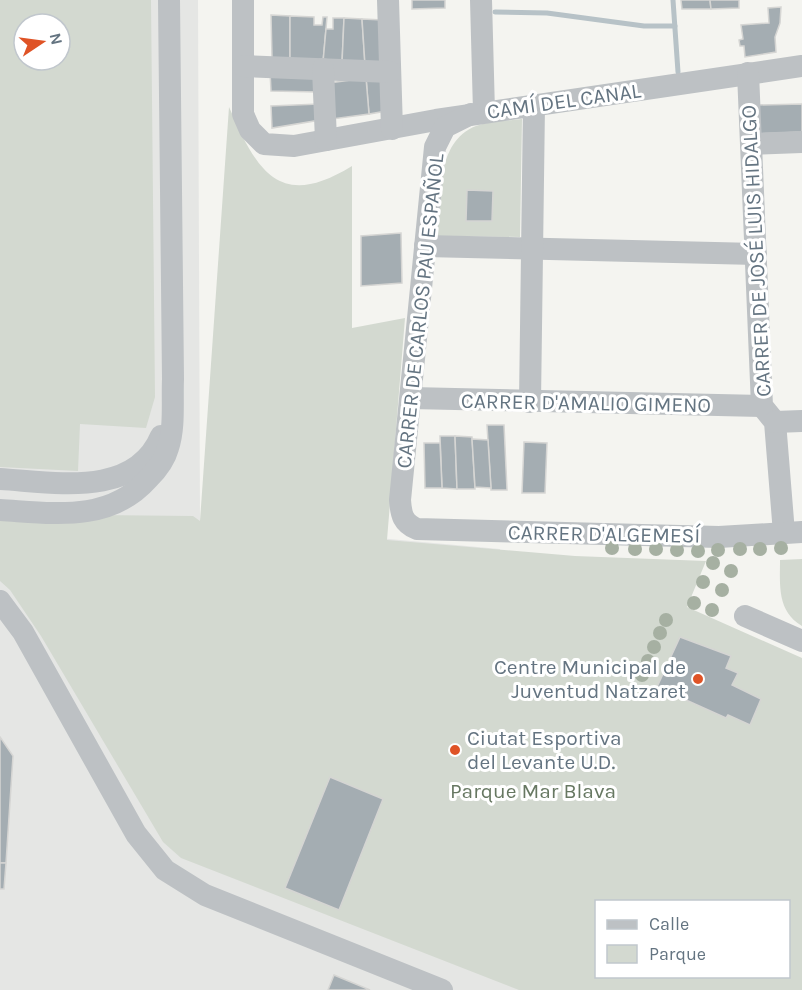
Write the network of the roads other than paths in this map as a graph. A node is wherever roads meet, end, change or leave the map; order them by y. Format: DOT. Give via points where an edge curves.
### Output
graph roads {
  1 [pos="169,0"];
  2 [pos="243,0"];
  3 [pos="388,0"];
  4 [pos="481,0"];
  5 [pos="243,66"];
  6 [pos="802,66"];
  7 [pos="323,69"];
  8 [pos="390,72"];
  9 [pos="748,73"];
  10 [pos="534,105"];
  11 [pos="477,113"];
  12 [pos="392,129"];
  13 [pos="326,140"];
  14 [pos="802,142"];
  15 [pos="751,144"];
  16 [pos="426,246"];
  17 [pos="533,249"];
  18 [pos="756,254"];
  19 [pos="173,379"];
  20 [pos="411,398"];
  21 [pos="530,402"];
  22 [pos="769,414"];
  23 [pos="802,421"];
  24 [pos="0,479"];
  25 [pos="0,510"];
  26 [pos="407,524"];
  27 [pos="793,533"];
  28 [pos="0,601"];
  29 [pos="745,616"];
  30 [pos="802,641"];
  31 [pos="442,990"];
  1 -- 19 [label="street"];
  2 -- 5 [label="street"];
  3 -- 8 [label="street"];
  4 -- 11 [label="street"];
  5 -- 7 [label="street"];
  5 -- 13 [label="street, CAMÍ DEL CANAL" via="243,114 250,130 264,144 294,146"];
  6 -- 9 [label="street, CAMÍ DEL CANAL"];
  7 -- 8 [label="street"];
  7 -- 13 [label="street"];
  8 -- 12 [label="street"];
  9 -- 10 [label="street, CAMÍ DEL CANAL"];
  9 -- 15 [label="street, CARRER DE JOSÉ LUIS HIDALGO"];
  10 -- 11 [label="street, CAMÍ DEL CANAL"];
  10 -- 17 [label="street"];
  11 -- 12 [label="street, CAMÍ DEL CANAL"];
  11 -- 16 [label="street, CARRER DE CARLOS PAU ESPAÑOL" via="445,127 435,147"];
  12 -- 13 [label="street, CAMÍ DEL CANAL"];
  14 -- 15 [label="street"];
  15 -- 18 [label="street, CARRER DE JOSÉ LUIS HIDALGO"];
  16 -- 17 [label="street"];
  16 -- 20 [label="street, CARRER DE CARLOS PAU ESPAÑOL"];
  17 -- 18 [label="street"];
  17 -- 21 [label="street"];
  18 -- 22 [label="street, CARRER DE JOSÉ LUIS HIDALGO"];
  19 -- 24 [label="street" via="159,441 130,470 110,480 87,484"];
  19 -- 25 [label="street" via="168,451 141,488 114,504 87,513"];
  20 -- 21 [label="street, CARRER D'AMALIO GIMENO"];
  20 -- 26 [label="street, CARRER DE CARLOS PAU ESPAÑOL" via="400,500"];
  21 -- 22 [label="street, CARRER D'AMALIO GIMENO"];
  22 -- 23 [label="street, CARRER D'AMALIO GIMENO"];
  22 -- 27 [label="street, CARRER DE JOSÉ LUIS HIDALGO"];
  26 -- 27 [label="street, CARRER D'ALGEMESÍ" via="417,529 719,537"];
  28 -- 31 [label="street" via="23,632 136,834 165,870 205,895"];
  29 -- 30 [label="street"];
}
